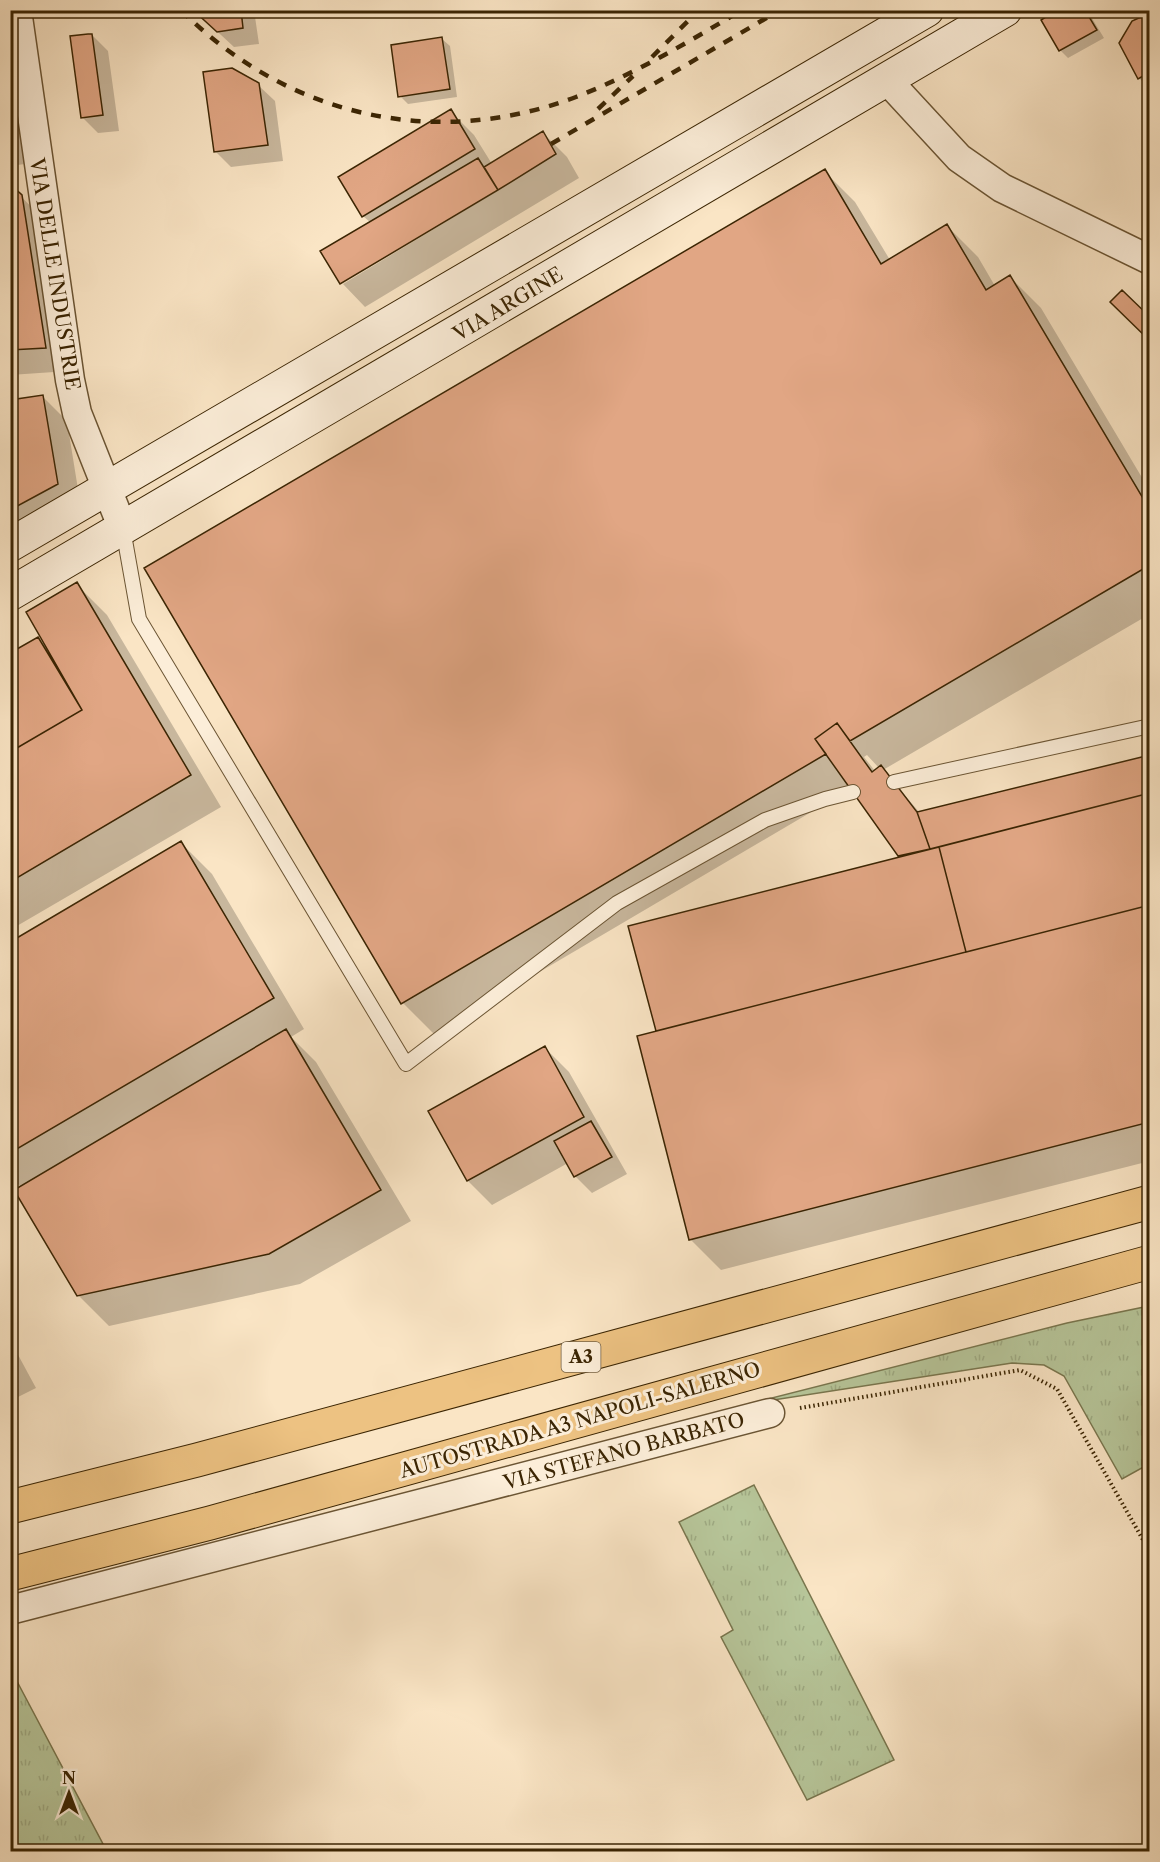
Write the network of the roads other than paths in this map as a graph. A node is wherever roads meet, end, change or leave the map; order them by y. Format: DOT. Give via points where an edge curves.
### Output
graph roads {
  1 [pos="17,10"];
  2 [pos="927,10"];
  3 [pos="1005,10"];
  4 [pos="864,47"];
  5 [pos="887,80"];
  6 [pos="1149,260"];
  7 [pos="107,490"];
  8 [pos="123,529"];
  9 [pos="10,545"];
  10 [pos="10,594"];
  11 [pos="1149,726"];
  12 [pos="894,782"];
  13 [pos="853,792"];
  14 [pos="1149,1202"];
  15 [pos="1149,1262"];
  16 [pos="1149,1283"];
  17 [pos="953,1315"];
  18 [pos="770,1413"];
  19 [pos="10,1507"];
  20 [pos="10,1574"];
  21 [pos="10,1610"];
  1 -- 7 [label="street, VIA DELLE INDUSTRIE" via="70,380 77,413"];
  2 -- 4 [label="street"];
  3 -- 5 [label="street, VIA ARGINE"];
  4 -- 5 [label="street"];
  4 -- 7 [label="street"];
  5 -- 6 [label="street" via="959,158 1002,188"];
  5 -- 8 [label="street, VIA ARGINE"];
  7 -- 8 [label="street, VIA DELLE INDUSTRIE"];
  7 -- 9 [label="street"];
  8 -- 10 [label="street, VIA ARGINE"];
  8 -- 13 [label="lane" via="139,619 406,1064 616,903 765,820"];
  11 -- 12 [label="lane"];
  14 -- 19 [label="highway, A3"];
  15 -- 17 [label="highway, AUTOSTRADA A3 NAPOLI-SALERNO"];
  16 -- 17 [label="highway"];
  17 -- 20 [label="highway, AUTOSTRADA A3 NAPOLI-SALERNO" via="210,1523"];
  18 -- 21 [label="street, VIA STEFANO BARBATO"];
}
